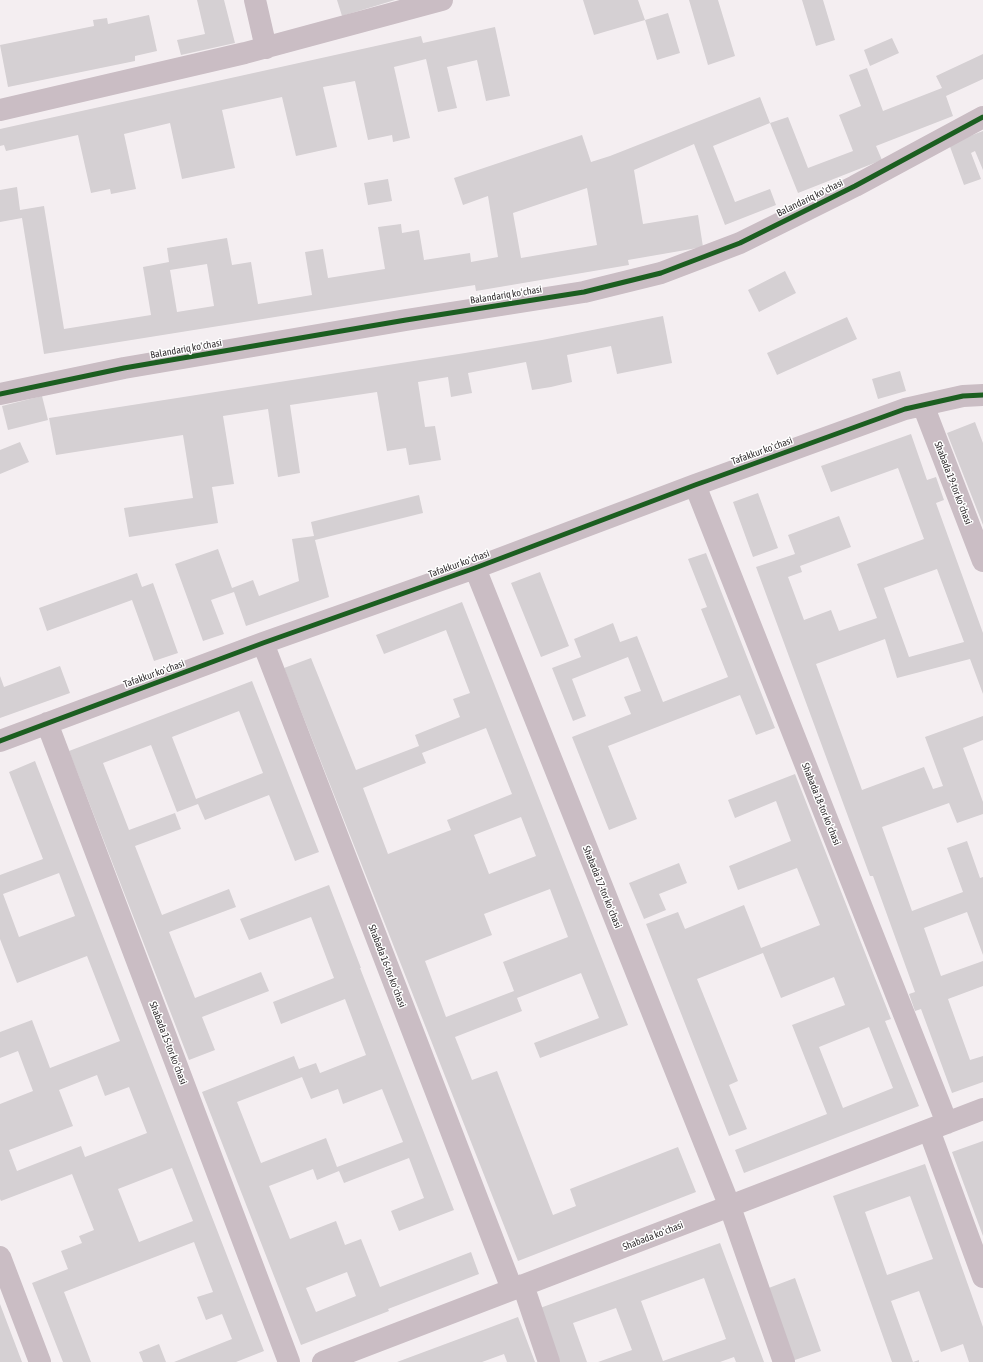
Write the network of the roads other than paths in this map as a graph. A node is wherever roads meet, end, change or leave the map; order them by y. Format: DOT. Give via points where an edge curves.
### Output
graph roads {
  1 [pos="254,0"];
  2 [pos="442,0"];
  3 [pos="266,48"];
  4 [pos="0,110"];
  5 [pos="983,117"];
  6 [pos="0,394"];
  7 [pos="983,395"];
  8 [pos="923,405"];
  9 [pos="695,485"];
  10 [pos="983,561"];
  11 [pos="475,568"];
  12 [pos="263,644"];
  13 [pos="47,723"];
  14 [pos="0,741"];
  15 [pos="983,1109"];
  16 [pos="938,1126"];
  17 [pos="730,1207"];
  18 [pos="0,1257"];
  19 [pos="983,1277"];
  20 [pos="518,1287"];
  21 [pos="40,1362"];
  22 [pos="289,1362"];
  23 [pos="323,1362"];
  24 [pos="549,1362"];
  25 [pos="784,1362"];
  1 -- 3 [label="street"];
  2 -- 3 [label="street"];
  3 -- 4 [label="street"];
  5 -- 6 [label="street, Balandariq koʻchasi" via="855,186 740,243 661,273 584,292 124,368"];
  7 -- 8 [label="street, Tafakkur koʻchasi" via="964,396"];
  8 -- 9 [label="street, Tafakkur koʻchasi" via="905,409"];
  8 -- 10 [label="street, Shabada 19-tor koʻchasi"];
  9 -- 11 [label="street, Tafakkur koʻchasi"];
  9 -- 16 [label="street, Shabada 18-tor koʻchasi"];
  11 -- 12 [label="street, Tafakkur koʻchasi"];
  11 -- 17 [label="street, Shabada 17-tor koʻchasi"];
  12 -- 13 [label="street, Tafakkur koʻchasi"];
  12 -- 20 [label="street, Shabada 16-tor koʻchasi"];
  13 -- 14 [label="street, Tafakkur koʻchasi"];
  13 -- 22 [label="street, Shabada 15-tor koʻchasi"];
  15 -- 16 [label="street, Shabada koʻchasi"];
  16 -- 17 [label="street, Shabada koʻchasi"];
  16 -- 19 [label="street, Shabada 18-tor koʻchasi"];
  17 -- 20 [label="street, Shabada koʻchasi"];
  17 -- 25 [label="street, Shabada 17-tor koʻchasi"];
  18 -- 21 [label="street"];
  20 -- 23 [label="street, Shabada koʻchasi"];
  20 -- 24 [label="street, Shabada 16-tor koʻchasi"];
}
